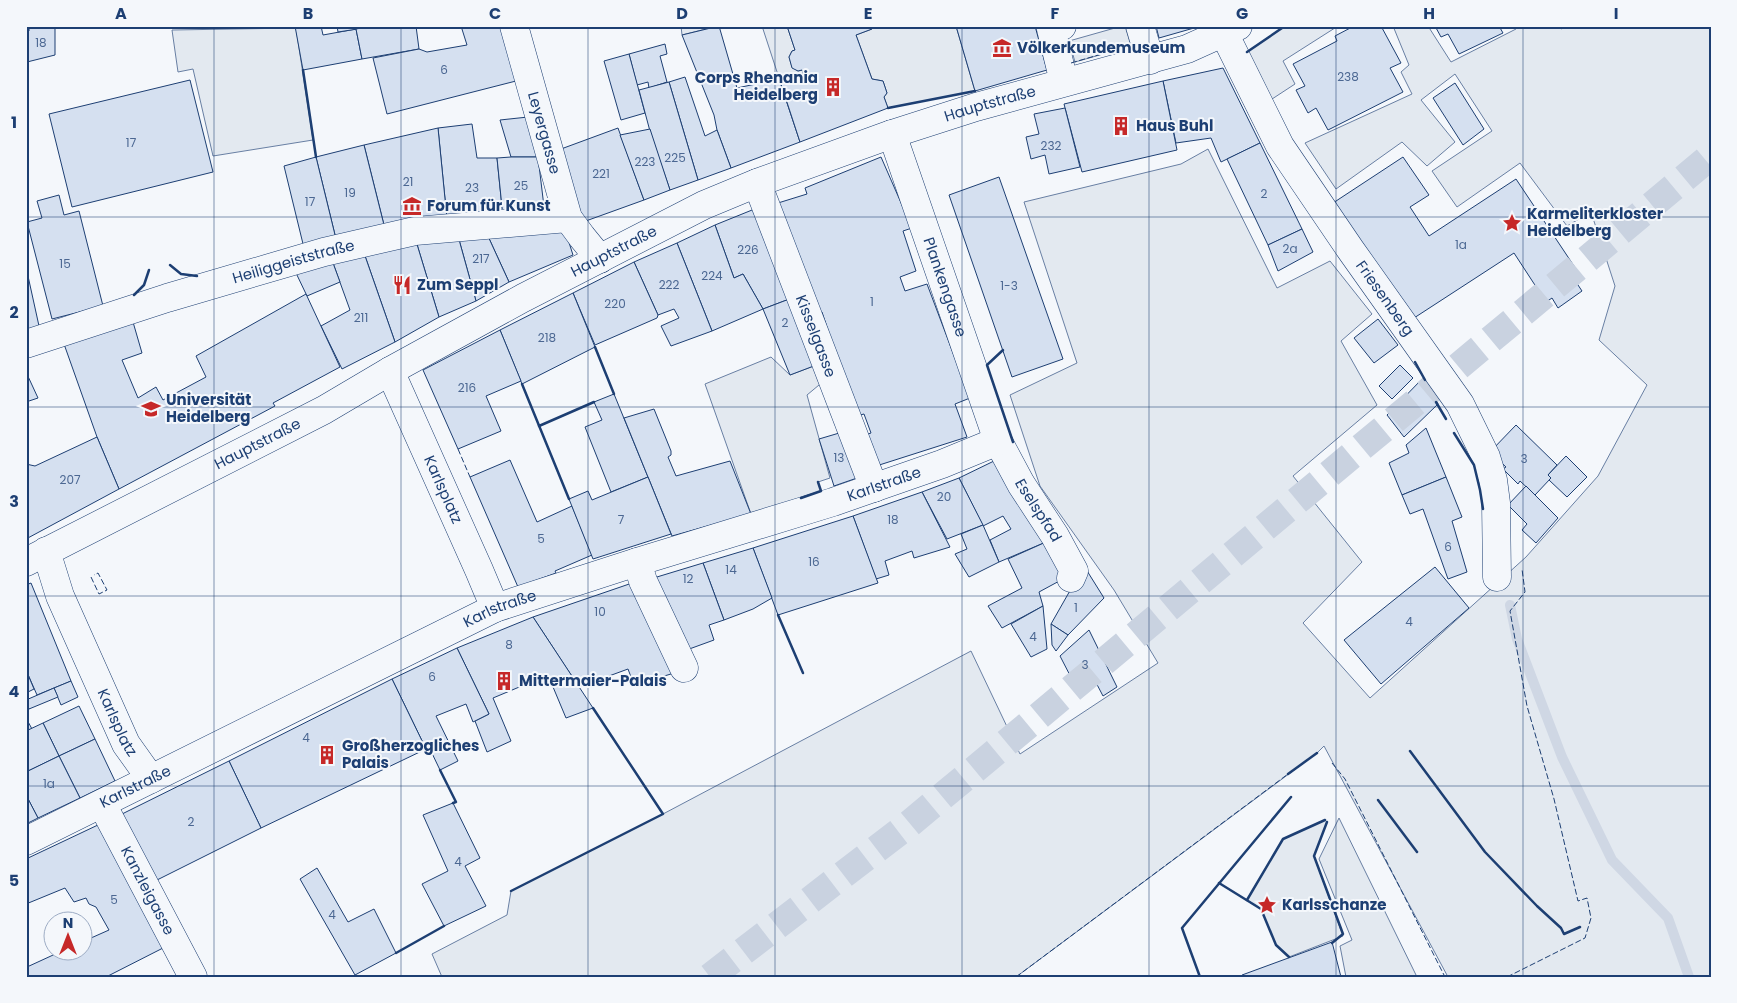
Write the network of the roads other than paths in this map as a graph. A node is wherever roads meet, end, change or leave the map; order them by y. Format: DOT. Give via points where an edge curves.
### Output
graph roads {
  1 [pos="514,26"];
  2 [pos="1062,26"];
  3 [pos="1140,26"];
  4 [pos="1231,30"];
  5 [pos="1150,60"];
  6 [pos="1064,82"];
  7 [pos="892,134"];
  8 [pos="757,183"];
  9 [pos="568,218"];
  10 [pos="600,258"];
  11 [pos="26,344"];
  12 [pos="390,371"];
  13 [pos="998,442"];
  14 [pos="874,488"];
  15 [pos="36,557"];
  16 [pos="636,562"];
  17 [pos="1492,573"];
  18 [pos="1071,578"];
  19 [pos="494,608"];
  20 [pos="684,668"];
  21 [pos="151,779"];
  22 [pos="102,804"];
  23 [pos="26,841"];
  24 [pos="193,977"];
  1 -- 9 [label="street, Leyergasse"];
  2 -- 6 [label="street" via="1051,29"];
  3 -- 5 [label="street"];
  4 -- 5 [label="street, Hauptstraße" via="1187,49"];
  4 -- 17 [label="street, Friesenberg" via="1280,146 1460,404 1486,457 1496,503"];
  5 -- 6 [label="street, Hauptstraße"];
  6 -- 7 [label="street, Hauptstraße"];
  7 -- 8 [label="street, Hauptstraße"];
  7 -- 13 [label="street, Plankengasse"];
  8 -- 10 [label="street, Hauptstraße" via="704,205"];
  8 -- 14 [label="street, Kisselgasse"];
  9 -- 10 [label="street, Leyergasse"];
  9 -- 11 [label="street, Heiliggeiststraße" via="415,231 324,252 166,298"];
  10 -- 12 [label="street, Hauptstraße"];
  12 -- 15 [label="street, Hauptstraße" via="324,410"];
  12 -- 19 [label="street, Karlsplatz"];
  13 -- 14 [label="street, Karlstraße"];
  13 -- 18 [label="street, Eselspfad" via="1074,571"];
  14 -- 16 [label="street, Karlstraße"];
  15 -- 21 [label="street, Karlsplatz" via="60,596 126,744"];
  16 -- 19 [label="street, Karlstraße"];
  16 -- 20 [label="street"];
  19 -- 21 [label="street, Karlstraße"];
  21 -- 22 [label="street, Karlstraße"];
  22 -- 23 [label="street, Karlstraße"];
  22 -- 24 [label="street, Kanzleigasse"];
}
